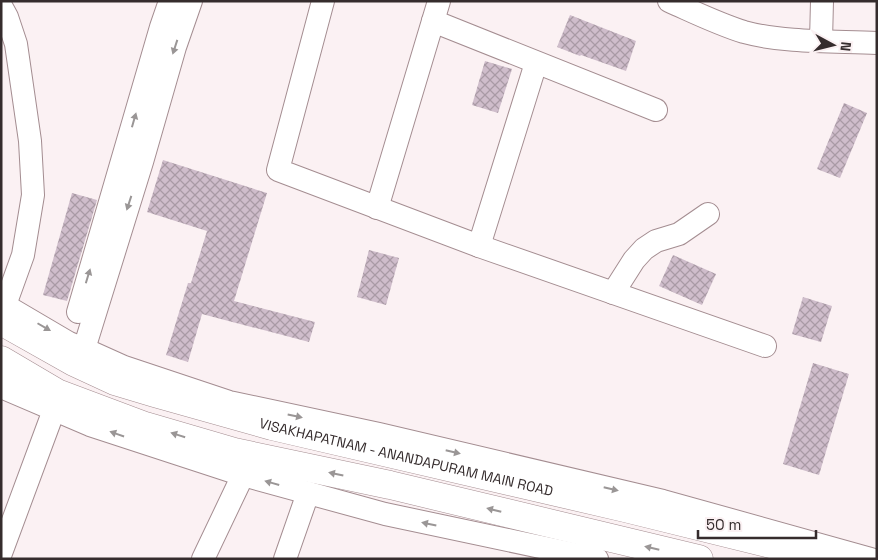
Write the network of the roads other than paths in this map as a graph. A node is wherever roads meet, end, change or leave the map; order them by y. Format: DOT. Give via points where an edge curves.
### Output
graph roads {
  1 [pos="170,1"];
  2 [pos="191,1"];
  3 [pos="324,1"];
  4 [pos="669,1"];
  5 [pos="822,1"];
  6 [pos="1,6"];
  7 [pos="436,11"];
  8 [pos="821,41"];
  9 [pos="877,43"];
  10 [pos="536,63"];
  11 [pos="656,110"];
  12 [pos="378,208"];
  13 [pos="708,214"];
  14 [pos="479,246"];
  15 [pos="613,293"];
  16 [pos="2,310"];
  17 [pos="765,346"];
  18 [pos="72,352"];
  19 [pos="1,360"];
  20 [pos="1,387"];
  21 [pos="54,410"];
  22 [pos="243,475"];
  23 [pos="308,493"];
  24 [pos="1,553"];
  25 [pos="203,559"];
  26 [pos="285,559"];
  27 [pos="597,559"];
  28 [pos="700,559"];
  29 [pos="823,559"];
  30 [pos="871,559"];
  18 -- 1 [label="street, one-way"];
  2 -- 18 [label="street, one-way" via="142,162"];
  3 -- 12 [label="street" via="278,170"];
  4 -- 8 [label="street" via="743,31"];
  5 -- 8 [label="street"];
  6 -- 16 [label="street" via="16,44 30,141 33,195 23,254"];
  7 -- 10 [label="street"];
  7 -- 12 [label="street"];
  8 -- 9 [label="street"];
  10 -- 11 [label="street"];
  10 -- 14 [label="street"];
  12 -- 14 [label="street"];
  13 -- 15 [label="street" via="679,234 656,241 644,249"];
  14 -- 15 [label="street"];
  15 -- 17 [label="street"];
  16 -- 18 [label="main road, VISAKHAPATNAM - ANANDAPURAM MAIN ROAD, one-way"];
  18 -- 29 [label="main road, VISAKHAPATNAM - ANANDAPURAM MAIN ROAD" via="115,381 272,426 625,508"];
  18 -- 30 [label="street, one-way" via="229,402 663,501"];
  28 -- 19 [label="main road, one-way" via="390,485 234,452 145,426 57,393"];
  20 -- 21 [label="street"];
  22 -- 21 [label="street, one-way" via="98,428"];
  21 -- 24 [label="street"];
  23 -- 22 [label="street, one-way"];
  22 -- 25 [label="street"];
  23 -- 26 [label="street"];
  27 -- 23 [label="street, one-way" via="385,514"];
}
